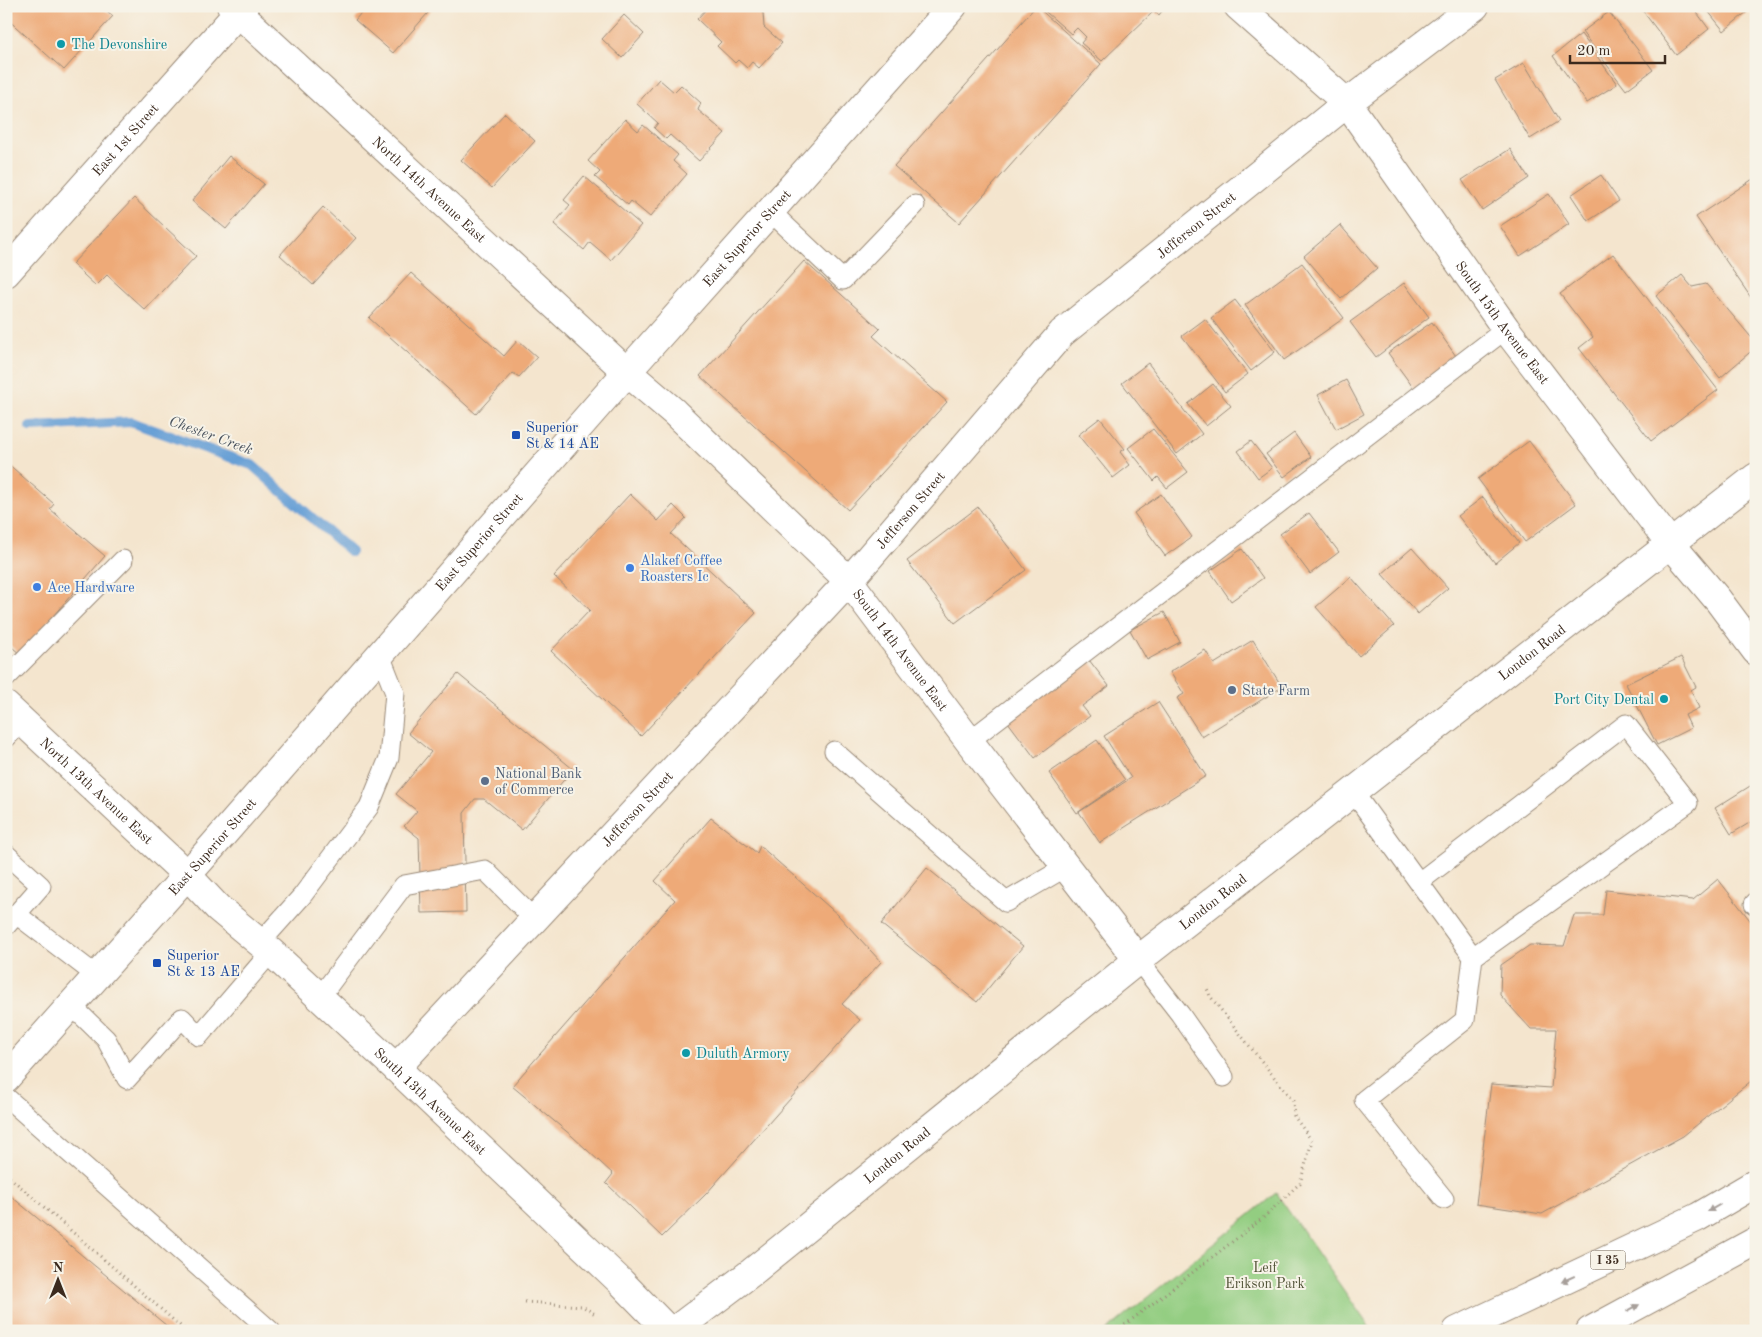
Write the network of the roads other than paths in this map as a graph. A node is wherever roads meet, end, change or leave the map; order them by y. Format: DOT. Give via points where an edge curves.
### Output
graph roads {
  1 [pos="953,6"];
  2 [pos="1238,6"];
  3 [pos="1475,6"];
  4 [pos="238,8"];
  5 [pos="1347,103"];
  6 [pos="915,205"];
  7 [pos="771,212"];
  8 [pos="6,273"];
  9 [pos="1506,329"];
  10 [pos="628,372"];
  11 [pos="1756,477"];
  12 [pos="1670,543"];
  13 [pos="123,560"];
  14 [pos="850,580"];
  15 [pos="1753,640"];
  16 [pos="380,655"];
  17 [pos="6,678"];
  18 [pos="11,721"];
  19 [pos="969,741"];
  20 [pos="834,751"];
  21 [pos="1354,793"];
  22 [pos="6,854"];
  23 [pos="1066,867"];
  24 [pos="188,875"];
  25 [pos="1418,882"];
  26 [pos="534,919"];
  27 [pos="11,920"];
  28 [pos="265,948"];
  29 [pos="1473,957"];
  30 [pos="1138,960"];
  31 [pos="97,976"];
  32 [pos="320,998"];
  33 [pos="71,1005"];
  34 [pos="396,1068"];
  35 [pos="1224,1077"];
  36 [pos="6,1078"];
  37 [pos="6,1097"];
  38 [pos="1756,1184"];
  39 [pos="1444,1199"];
  40 [pos="1756,1241"];
  41 [pos="271,1331"];
  42 [pos="669,1331"];
  43 [pos="674,1331"];
  44 [pos="1457,1331"];
  45 [pos="1590,1331"];
  1 -- 7 [label="main road, East Superior Street"];
  2 -- 5 [label="main road, South 15th Avenue East"];
  3 -- 5 [label="main road, Jefferson Street"];
  4 -- 8 [label="main road, East 1st Street"];
  4 -- 10 [label="main road, North 14th Avenue East"];
  5 -- 9 [label="main road, South 15th Avenue East"];
  5 -- 14 [label="main road, Jefferson Street" via="1062,333"];
  6 -- 7 [label="lane" via="843,280"];
  7 -- 10 [label="main road, East Superior Street"];
  9 -- 12 [label="main road, South 15th Avenue East"];
  9 -- 19 [label="lane"];
  10 -- 14 [label="main road, South 14th Avenue East"];
  10 -- 16 [label="main road, East Superior Street"];
  11 -- 12 [label="main road, London Road"];
  12 -- 15 [label="main road, South 15th Avenue East"];
  12 -- 21 [label="main road, London Road"];
  13 -- 17 [label="lane"];
  14 -- 19 [label="main road, South 14th Avenue East"];
  14 -- 26 [label="main road, Jefferson Street"];
  16 -- 24 [label="main road, East Superior Street"];
  16 -- 28 [label="lane" via="395,693 389,758 369,807"];
  18 -- 24 [label="main road, North 13th Avenue East"];
  19 -- 23 [label="main road, South 14th Avenue East"];
  20 -- 23 [label="lane" via="1006,902"];
  21 -- 25 [label="lane"];
  21 -- 30 [label="main road, London Road"];
  22 -- 27 [label="lane" via="41,886"];
  23 -- 30 [label="main road, South 14th Avenue East"];
  24 -- 28 [label="main road, South 13th Avenue East" via="218,908"];
  24 -- 31 [label="main road, East Superior Street"];
  25 -- 29 [label="lane"];
  25 -- 29 [label="lane" via="1626,724 1688,803"];
  26 -- 32 [label="lane" via="485,870 404,885"];
  26 -- 34 [label="main road, Jefferson Street"];
  27 -- 31 [label="lane"];
  28 -- 32 [label="main road, South 13th Avenue East"];
  28 -- 33 [label="lane" via="199,1036 182,1018 128,1080 106,1039"];
  29 -- 39 [label="lane" via="1465,1020 1364,1100"];
  30 -- 35 [label="lane"];
  30 -- 43 [label="main road, London Road" via="752,1272"];
  31 -- 33 [label="main road, East Superior Street"];
  32 -- 34 [label="main road, South 13th Avenue East"];
  33 -- 36 [label="main road, East Superior Street"];
  34 -- 42 [label="main road, South 13th Avenue East"];
  37 -- 41 [label="lane"];
  38 -- 44 [label="main road, I 35, one-way" via="1698,1217"];
  45 -- 40 [label="main road, one-way"];
}
